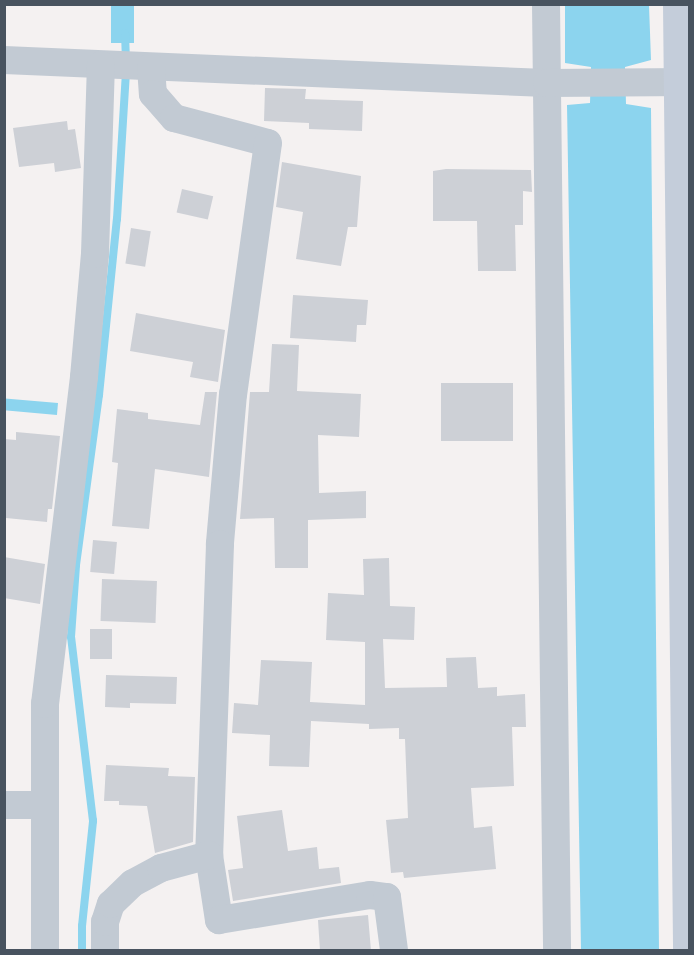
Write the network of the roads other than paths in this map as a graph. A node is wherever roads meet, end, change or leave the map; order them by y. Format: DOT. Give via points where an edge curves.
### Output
graph roads {
  1 [pos="546,4"];
  2 [pos="680,4"];
  3 [pos="4,60"];
  4 [pos="126,66"];
  5 [pos="685,82"];
  6 [pos="547,83"];
  7 [pos="4,805"];
  8 [pos="44,805"];
  9 [pos="209,855"];
  10 [pos="689,905"];
  11 [pos="45,951"];
  12 [pos="105,951"];
  13 [pos="394,951"];
  14 [pos="557,951"];
  15 [pos="689,951"];
  1 -- 6 [label="street"];
  2 -- 5 [label="street"];
  3 -- 4 [label="street"];
  4 -- 6 [label="street"];
  4 -- 8 [label="street" via="95,254 84,377 47,668"];
  4 -- 9 [label="street" via="174,118 267,143 226,460 215,644"];
  5 -- 6 [label="street"];
  5 -- 10 [label="street"];
  6 -- 14 [label="street"];
  7 -- 8 [label="street"];
  8 -- 11 [label="street"];
  9 -- 12 [label="street" via="161,868 133,883 111,904 105,922"];
  9 -- 13 [label="street" via="219,920 379,896"];
  10 -- 15 [label="street"];
}
